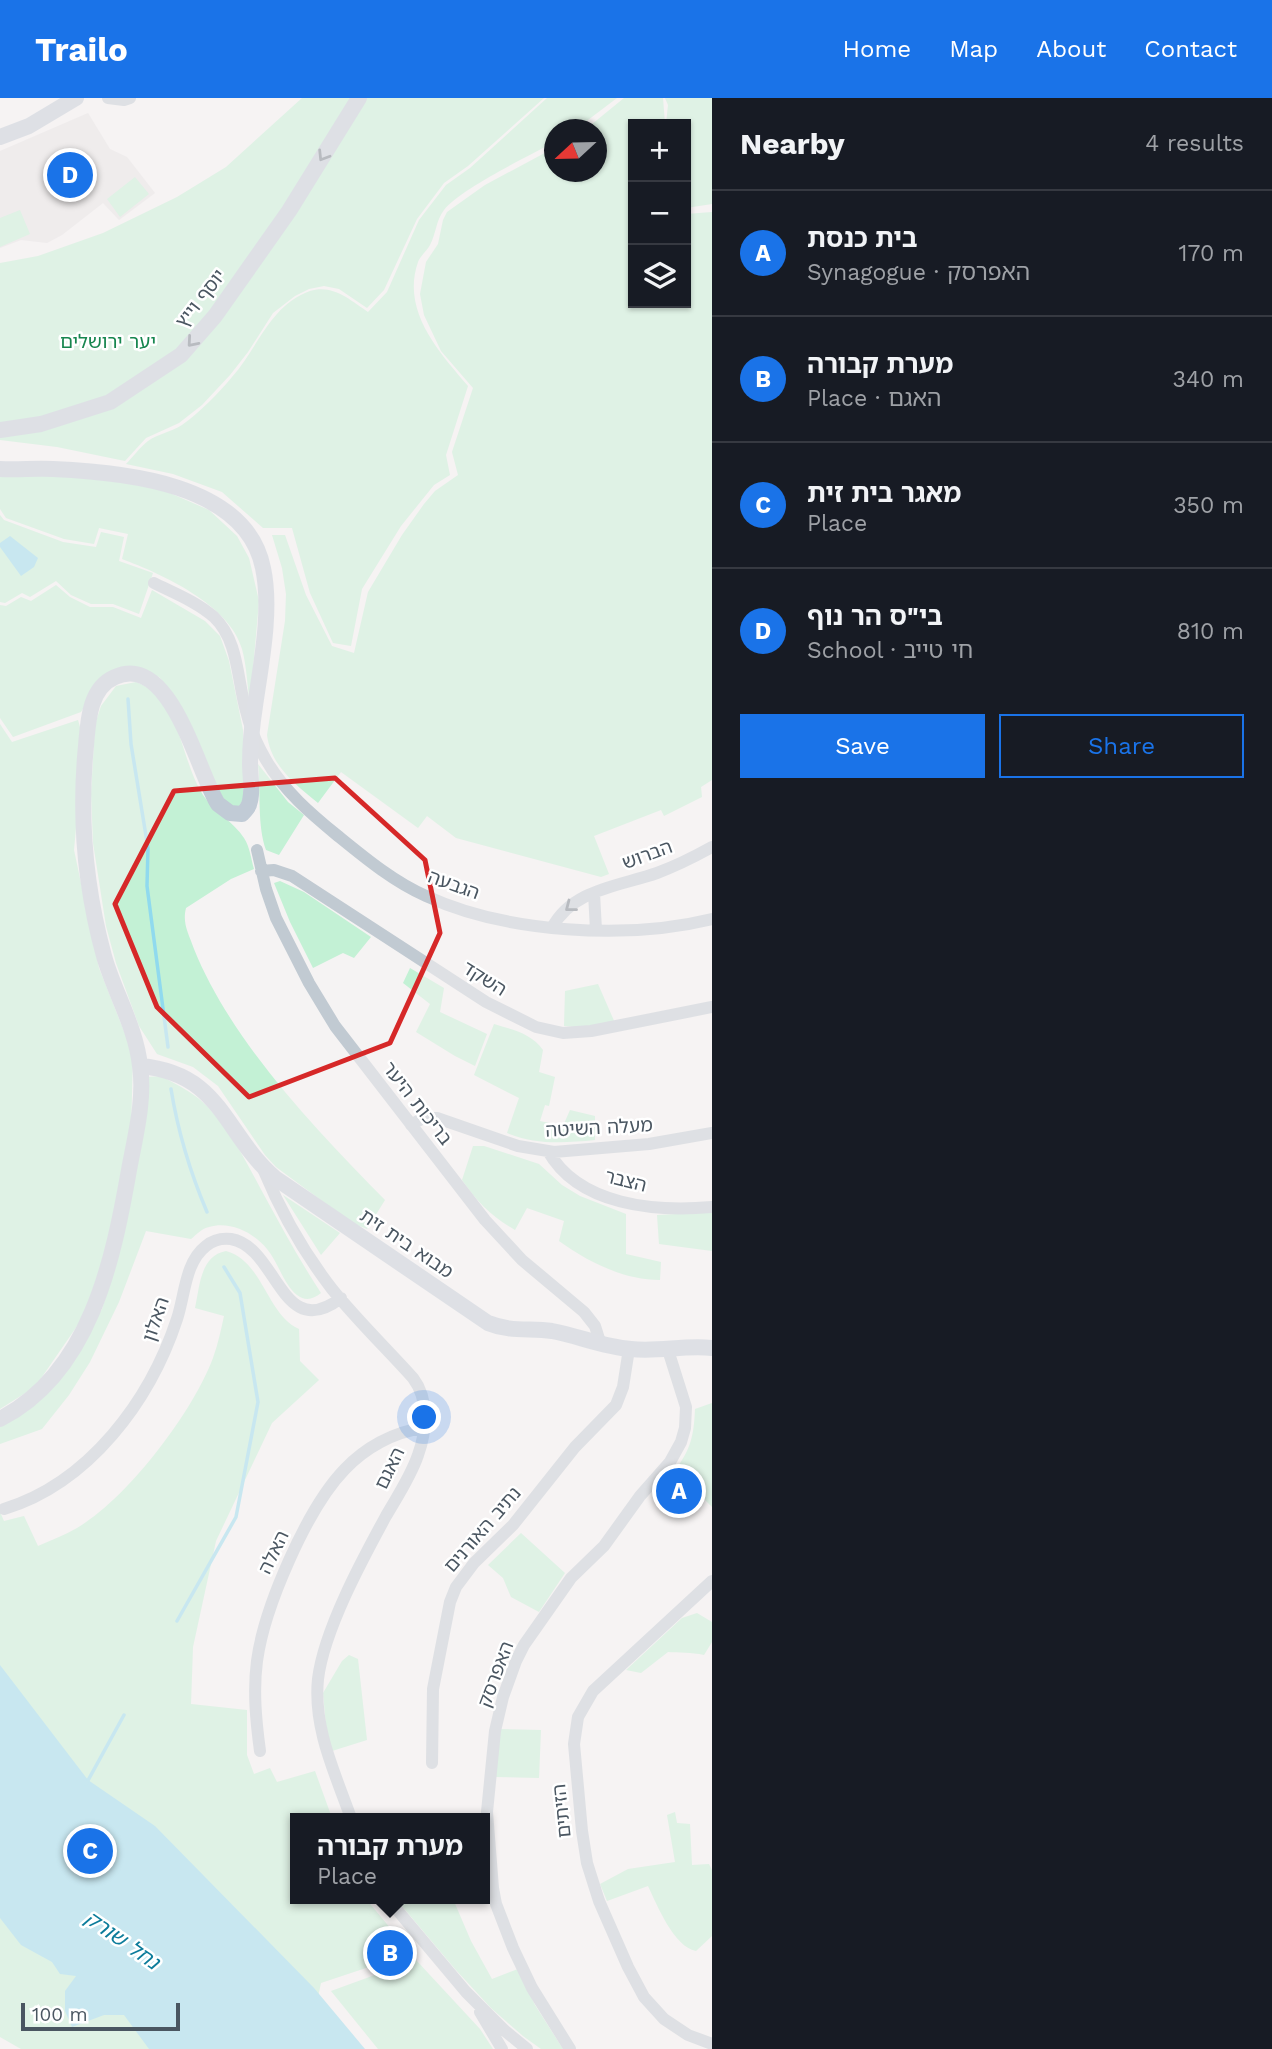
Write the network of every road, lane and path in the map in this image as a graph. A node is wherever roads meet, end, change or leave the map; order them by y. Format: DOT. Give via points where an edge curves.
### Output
graph roads {
  1 [pos="76,98"];
  2 [pos="108,98"];
  3 [pos="130,98"];
  4 [pos="359,98"];
  5 [pos="0,137"];
  6 [pos="0,430"];
  7 [pos="0,469"];
  8 [pos="154,583"];
  9 [pos="252,728"];
  10 [pos="712,847"];
  11 [pos="257,850"];
  12 [pos="261,871"];
  13 [pos="594,892"];
  14 [pos="712,919"];
  15 [pos="552,928"];
  16 [pos="596,930"];
  17 [pos="712,1007"];
  18 [pos="141,1066"];
  19 [pos="411,1125"];
  20 [pos="712,1133"];
  21 [pos="548,1151"];
  22 [pos="263,1167"];
  23 [pos="712,1207"];
  24 [pos="341,1298"];
  25 [pos="601,1345"];
  26 [pos="708,1346"];
  27 [pos="629,1349"];
  28 [pos="668,1350"];
  29 [pos="0,1419"];
  30 [pos="423,1428"];
  31 [pos="4,1509"];
  32 [pos="709,1589"];
  33 [pos="260,1751"];
  34 [pos="432,1763"];
  35 [pos="349,1813"];
  36 [pos="488,1813"];
  37 [pos="490,1842"];
  38 [pos="392,1904"];
  39 [pos="476,2002"];
  40 [pos="712,2044"];
  41 [pos="502,2049"];
  42 [pos="527,2049"];
  43 [pos="570,2049"];
  1 -- 5 [label="main road"];
  2 -- 3 [label="street"];
  4 -- 6 [label="main road, יוסף וייץ, one-way" via="289,211 215,316 181,355 110,402 41,424"];
  7 -- 9 [label="main road" via="100,472 150,480 206,500 242,527 258,552 265,588"];
  8 -- 9 [label="street, הגבעה" via="201,608 223,628"];
  9 -- 15 [label="street, הגבעה" via="272,770 296,799 399,881 454,907"];
  9 -- 18 [label="main road" via="250,801 245,812 234,815 214,797 175,709 160,687 139,675 116,676 98,692 92,707 82,791 89,883 104,957"];
  10 -- 13 [label="street, הברוש" via="660,872"];
  11 -- 12 [label="street, בריכות היער"];
  12 -- 17 [label="street, השקד" via="292,876 480,999 536,1027 563,1033 591,1031"];
  12 -- 19 [label="street, בריכות היער" via="276,918 322,1006"];
  13 -- 15 [label="street, הברוש, one-way" via="568,907"];
  13 -- 16 [label="street"];
  14 -- 16 [label="street, הגבעה" via="654,929"];
  15 -- 16 [label="street, הגבעה"];
  18 -- 22 [label="main road, מבוא בית זית" via="177,1073 198,1085"];
  18 -- 29 [label="main road" via="126,1190 111,1258 93,1310 73,1348 42,1388"];
  19 -- 21 [label="street, מעלה השיטה" via="437,1118 518,1146"];
  19 -- 25 [label="street, בריכות היער" via="507,1246 588,1316"];
  20 -- 21 [label="street, מעלה השיטה" via="636,1146"];
  21 -- 23 [label="street, הצבר" via="567,1176 602,1196 656,1207"];
  22 -- 24 [label="street, האגם" via="288,1220"];
  22 -- 25 [label="main road, מבוא בית זית" via="488,1323 515,1331 558,1333"];
  24 -- 30 [label="street, האגם" via="418,1385 425,1405"];
  24 -- 31 [label="street, האלון" via="317,1310 299,1307 247,1245 228,1239 210,1242 195,1258 165,1351 125,1417 70,1476"];
  25 -- 27 [label="main road, מבוא בית זית"];
  26 -- 28 [label="main road, מבוא בית זית"];
  27 -- 28 [label="main road, מבוא בית זית"];
  27 -- 34 [label="street, נתיב האורנים" via="624,1387 616,1405 456,1587 433,1689"];
  28 -- 36 [label="street, האפרסק" via="686,1407 681,1442 604,1546 571,1578 524,1645 509,1678 495,1731"];
  30 -- 33 [label="street, האלה" via="383,1441 352,1462 328,1490 298,1545 270,1606 259,1644 255,1694"];
  30 -- 35 [label="street, האגם" via="418,1457 334,1623 320,1666 320,1726"];
  32 -- 40 [label="street, הזיתים" via="593,1691 578,1717 574,1744 587,1863 628,1967 664,2019"];
  37 -- 43 [label="street, האפרסק" via="496,1904 513,1948"];
  38 -- 39 [label="street"];
  39 -- 41 [label="street"];
  39 -- 42 [label="street"];
}
